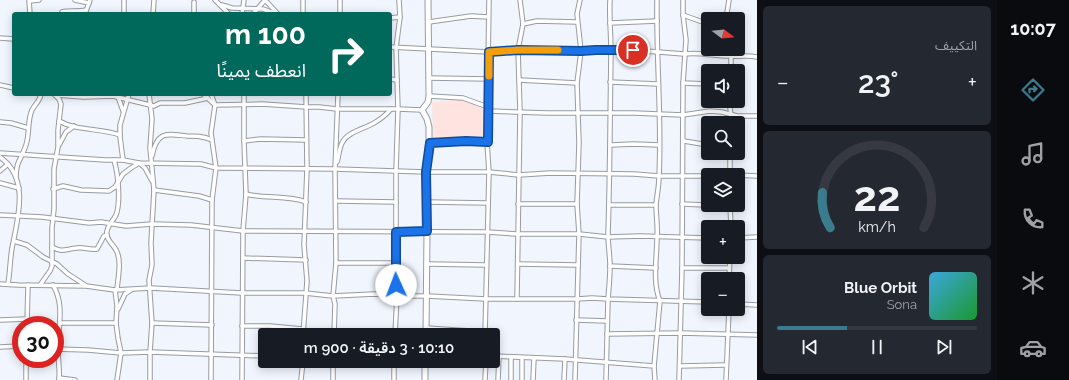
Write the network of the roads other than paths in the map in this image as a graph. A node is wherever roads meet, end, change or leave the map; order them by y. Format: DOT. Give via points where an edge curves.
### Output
graph roads {
  1 [pos="39,0"];
  2 [pos="75,0"];
  3 [pos="124,0"];
  4 [pos="154,0"];
  5 [pos="216,0"];
  6 [pos="244,0"];
  7 [pos="265,0"];
  8 [pos="303,0"];
  9 [pos="340,0"];
  10 [pos="399,0"];
  11 [pos="428,0"];
  12 [pos="489,0"];
  13 [pos="520,0"];
  14 [pos="580,0"];
  15 [pos="610,0"];
  16 [pos="657,0"];
  17 [pos="683,0"];
  18 [pos="729,0"];
  19 [pos="30,1"];
  20 [pos="90,1"];
  21 [pos="194,2"];
  22 [pos="222,5"];
  23 [pos="243,8"];
  24 [pos="258,8"];
  25 [pos="31,12"];
  26 [pos="62,12"];
  27 [pos="75,12"];
  28 [pos="75,12"];
  29 [pos="86,12"];
  30 [pos="124,12"];
  31 [pos="153,12"];
  32 [pos="194,12"];
  33 [pos="226,12"];
  34 [pos="242,12"];
  35 [pos="255,12"];
  36 [pos="271,12"];
  37 [pos="275,12"];
  38 [pos="303,12"];
  39 [pos="340,12"];
  40 [pos="727,12"];
  41 [pos="683,15"];
  42 [pos="400,17"];
  43 [pos="488,17"];
  44 [pos="392,18"];
  45 [pos="657,21"];
  46 [pos="701,21"];
  47 [pos="429,22"];
  48 [pos="577,22"];
  49 [pos="610,23"];
  50 [pos="523,24"];
  51 [pos="0,38"];
  52 [pos="12,39"];
  53 [pos="392,47"];
  54 [pos="396,48"];
  55 [pos="429,50"];
  56 [pos="518,50"];
  57 [pos="611,50"];
  58 [pos="581,51"];
  59 [pos="489,52"];
  60 [pos="658,52"];
  61 [pos="684,54"];
  62 [pos="731,57"];
  63 [pos="757,57"];
  64 [pos="731,64"];
  65 [pos="429,78"];
  66 [pos="392,79"];
  67 [pos="489,79"];
  68 [pos="397,80"];
  69 [pos="519,80"];
  70 [pos="610,82"];
  71 [pos="577,83"];
  72 [pos="683,83"];
  73 [pos="658,84"];
  74 [pos="701,84"];
  75 [pos="0,86"];
  76 [pos="12,88"];
  77 [pos="40,96"];
  78 [pos="56,96"];
  79 [pos="76,96"];
  80 [pos="93,96"];
  81 [pos="117,96"];
  82 [pos="125,96"];
  83 [pos="128,96"];
  84 [pos="149,96"];
  85 [pos="206,96"];
  86 [pos="212,96"];
  87 [pos="244,96"];
  88 [pos="306,96"];
  89 [pos="338,96"];
  90 [pos="429,96"];
  91 [pos="208,98"];
  92 [pos="127,99"];
  93 [pos="151,105"];
  94 [pos="215,105"];
  95 [pos="244,105"];
  96 [pos="307,107"];
  97 [pos="730,108"];
  98 [pos="337,109"];
  99 [pos="391,109"];
  100 [pos="398,109"];
  101 [pos="488,109"];
  102 [pos="422,110"];
  103 [pos="124,112"];
  104 [pos="520,112"];
  105 [pos="578,113"];
  106 [pos="610,113"];
  107 [pos="660,114"];
  108 [pos="730,114"];
  109 [pos="683,115"];
  110 [pos="757,116"];
  111 [pos="0,122"];
  112 [pos="59,122"];
  113 [pos="74,126"];
  114 [pos="28,128"];
  115 [pos="120,135"];
  116 [pos="212,140"];
  117 [pos="306,140"];
  118 [pos="244,141"];
  119 [pos="684,141"];
  120 [pos="488,142"];
  121 [pos="430,143"];
  122 [pos="701,144"];
  123 [pos="611,145"];
  124 [pos="659,145"];
  125 [pos="58,147"];
  126 [pos="0,153"];
  127 [pos="21,154"];
  128 [pos="0,157"];
  129 [pos="55,157"];
  130 [pos="114,160"];
  131 [pos="123,160"];
  132 [pos="139,163"];
  133 [pos="151,163"];
  134 [pos="8,164"];
  135 [pos="244,167"];
  136 [pos="216,168"];
  137 [pos="307,169"];
  138 [pos="335,169"];
  139 [pos="396,170"];
  140 [pos="0,171"];
  141 [pos="426,172"];
  142 [pos="488,172"];
  143 [pos="578,173"];
  144 [pos="609,174"];
  145 [pos="519,175"];
  146 [pos="745,175"];
  147 [pos="659,176"];
  148 [pos="701,176"];
  149 [pos="757,176"];
  150 [pos="683,177"];
  151 [pos="16,179"];
  152 [pos="118,182"];
  153 [pos="0,183"];
  154 [pos="153,184"];
  155 [pos="19,188"];
  156 [pos="53,189"];
  157 [pos="154,190"];
  158 [pos="246,194"];
  159 [pos="212,200"];
  160 [pos="336,201"];
  161 [pos="306,202"];
  162 [pos="396,202"];
  163 [pos="427,202"];
  164 [pos="488,203"];
  165 [pos="518,204"];
  166 [pos="577,204"];
  167 [pos="682,204"];
  168 [pos="656,205"];
  169 [pos="701,205"];
  170 [pos="610,206"];
  171 [pos="0,215"];
  172 [pos="18,216"];
  173 [pos="53,218"];
  174 [pos="110,224"];
  175 [pos="152,224"];
  176 [pos="213,228"];
  177 [pos="243,231"];
  178 [pos="427,231"];
  179 [pos="304,232"];
  180 [pos="335,232"];
  181 [pos="396,232"];
  182 [pos="487,232"];
  183 [pos="517,234"];
  184 [pos="579,234"];
  185 [pos="107,235"];
  186 [pos="608,237"];
  187 [pos="658,237"];
  188 [pos="682,237"];
  189 [pos="757,237"];
  190 [pos="701,238"];
  191 [pos="745,238"];
  192 [pos="14,241"];
  193 [pos="52,247"];
  194 [pos="243,258"];
  195 [pos="306,260"];
  196 [pos="52,262"];
  197 [pos="336,263"];
  198 [pos="396,263"];
  199 [pos="427,264"];
  200 [pos="518,264"];
  201 [pos="729,264"];
  202 [pos="486,265"];
  203 [pos="577,265"];
  204 [pos="610,266"];
  205 [pos="656,268"];
  206 [pos="682,268"];
  207 [pos="728,268"];
  208 [pos="728,272"];
  209 [pos="0,284"];
  210 [pos="8,284"];
  211 [pos="28,285"];
  212 [pos="40,285"];
  213 [pos="53,285"];
  214 [pos="86,286"];
  215 [pos="151,288"];
  216 [pos="132,289"];
  217 [pos="116,290"];
  218 [pos="212,291"];
  219 [pos="242,293"];
  220 [pos="305,293"];
  221 [pos="333,296"];
  222 [pos="397,296"];
  223 [pos="427,296"];
  224 [pos="486,299"];
  225 [pos="517,299"];
  226 [pos="577,299"];
  227 [pos="608,299"];
  228 [pos="660,301"];
  229 [pos="680,302"];
  230 [pos="701,302"];
  231 [pos="745,304"];
  232 [pos="757,305"];
  233 [pos="117,315"];
  234 [pos="28,316"];
  235 [pos="60,316"];
  236 [pos="729,316"];
  237 [pos="0,320"];
  238 [pos="12,320"];
  239 [pos="576,320"];
  240 [pos="608,320"];
  241 [pos="116,322"];
  242 [pos="64,323"];
  243 [pos="152,323"];
  244 [pos="212,325"];
  245 [pos="242,326"];
  246 [pos="291,328"];
  247 [pos="302,328"];
  248 [pos="334,328"];
  249 [pos="395,328"];
  250 [pos="426,328"];
  251 [pos="485,328"];
  252 [pos="680,333"];
  253 [pos="607,334"];
  254 [pos="657,334"];
  255 [pos="728,334"];
  256 [pos="757,335"];
  257 [pos="0,346"];
  258 [pos="12,347"];
  259 [pos="64,350"];
  260 [pos="150,352"];
  261 [pos="122,353"];
  262 [pos="211,354"];
  263 [pos="242,356"];
  264 [pos="258,356"];
  265 [pos="500,356"];
  266 [pos="511,357"];
  267 [pos="522,358"];
  268 [pos="534,358"];
  269 [pos="565,359"];
  270 [pos="575,360"];
  271 [pos="606,363"];
  272 [pos="726,365"];
  273 [pos="654,366"];
  274 [pos="680,366"];
  275 [pos="26,368"];
  276 [pos="58,368"];
  277 [pos="302,368"];
  278 [pos="333,368"];
  279 [pos="394,368"];
  280 [pos="426,368"];
  281 [pos="486,368"];
  282 [pos="498,368"];
  283 [pos="59,379"];
  284 [pos="26,380"];
  285 [pos="75,380"];
  286 [pos="117,380"];
  287 [pos="150,380"];
  288 [pos="211,380"];
  289 [pos="242,380"];
  290 [pos="301,380"];
  291 [pos="333,380"];
  292 [pos="394,380"];
  293 [pos="425,380"];
  294 [pos="485,380"];
  295 [pos="498,380"];
  296 [pos="511,380"];
  297 [pos="522,380"];
  298 [pos="533,380"];
  299 [pos="564,380"];
  300 [pos="574,380"];
  301 [pos="606,380"];
  302 [pos="655,380"];
  303 [pos="679,380"];
  304 [pos="726,380"];
  1 -- 19 [label="street"];
  2 -- 20 [label="street"];
  3 -- 30 [label="street"];
  4 -- 31 [label="street"];
  5 -- 22 [label="street"];
  6 -- 23 [label="street"];
  7 -- 24 [label="street"];
  7 -- 37 [label="street"];
  8 -- 38 [label="street"];
  9 -- 39 [label="street"];
  10 -- 42 [label="street"];
  11 -- 47 [label="street"];
  12 -- 43 [label="street"];
  13 -- 50 [label="street"];
  14 -- 48 [label="street"];
  15 -- 49 [label="street"];
  16 -- 45 [label="street"];
  17 -- 41 [label="street"];
  18 -- 40 [label="street"];
  19 -- 25 [label="street"];
  20 -- 29 [label="street"];
  21 -- 32 [label="street"];
  22 -- 23 [label="street"];
  22 -- 33 [label="street"];
  23 -- 24 [label="street"];
  23 -- 34 [label="street"];
  24 -- 35 [label="street"];
  24 -- 36 [label="street"];
  26 -- 27 [label="street"];
  28 -- 29 [label="street"];
  41 -- 46 [label="street"];
  41 -- 61 [label="street" via="686,40"];
  42 -- 44 [label="street"];
  42 -- 54 [label="street"];
  43 -- 47 [label="street" via="470,16"];
  43 -- 59 [label="street"];
  45 -- 49 [label="street"];
  45 -- 60 [label="street"];
  47 -- 55 [label="street"];
  48 -- 50 [label="street" via="537,21"];
  48 -- 58 [label="street"];
  49 -- 57 [label="street"];
  50 -- 56 [label="street"];
  51 -- 52 [label="street"];
  53 -- 54 [label="street"];
  54 -- 55 [label="street"];
  54 -- 68 [label="street"];
  55 -- 59 [label="street"];
  55 -- 65 [label="street"];
  56 -- 58 [label="street"];
  56 -- 59 [label="street"];
  56 -- 69 [label="street"];
  57 -- 58 [label="street"];
  57 -- 60 [label="street"];
  57 -- 70 [label="street"];
  58 -- 71 [label="street"];
  59 -- 67 [label="street"];
  60 -- 61 [label="street"];
  60 -- 73 [label="street"];
  61 -- 62 [label="street"];
  61 -- 72 [label="street"];
  62 -- 63 [label="street"];
  62 -- 64 [label="street"];
  65 -- 67 [label="street"];
  65 -- 90 [label="street"];
  66 -- 68 [label="street"];
  67 -- 101 [label="street"];
  68 -- 100 [label="street"];
  69 -- 71 [label="street"];
  69 -- 104 [label="street"];
  70 -- 73 [label="street"];
  70 -- 106 [label="street"];
  71 -- 105 [label="street"];
  72 -- 74 [label="street"];
  72 -- 109 [label="street"];
  73 -- 107 [label="street"];
  75 -- 76 [label="street"];
  77 -- 114 [label="street" via="32,109"];
  78 -- 112 [label="street" via="61,104"];
  79 -- 80 [label="street"];
  81 -- 92 [label="street"];
  81 -- 103 [label="street"];
  82 -- 92 [label="street"];
  83 -- 92 [label="street"];
  84 -- 93 [label="street"];
  85 -- 91 [label="street"];
  86 -- 94 [label="street"];
  87 -- 95 [label="street"];
  88 -- 96 [label="street"];
  89 -- 98 [label="street"];
  90 -- 101 [label="street" via="463,98"];
  90 -- 102 [label="street"];
  91 -- 93 [label="street" via="185,103"];
  91 -- 94 [label="street"];
  92 -- 93 [label="street"];
  92 -- 103 [label="street"];
  93 -- 133 [label="street"];
  94 -- 95 [label="street"];
  94 -- 116 [label="street"];
  95 -- 96 [label="street"];
  95 -- 118 [label="street"];
  96 -- 98 [label="street"];
  96 -- 117 [label="street"];
  97 -- 108 [label="street"];
  98 -- 99 [label="street"];
  98 -- 138 [label="street"];
  99 -- 100 [label="street"];
  99 -- 138 [label="street" via="385,117 346,138"];
  100 -- 102 [label="street"];
  100 -- 139 [label="street"];
  101 -- 104 [label="street"];
  101 -- 120 [label="street"];
  102 -- 121 [label="street" via="427,119"];
  103 -- 115 [label="street"];
  104 -- 105 [label="street"];
  104 -- 145 [label="street"];
  105 -- 106 [label="street"];
  105 -- 143 [label="street"];
  106 -- 107 [label="street"];
  106 -- 123 [label="street"];
  107 -- 109 [label="street"];
  107 -- 124 [label="street"];
  108 -- 109 [label="street" via="710,111"];
  108 -- 110 [label="street"];
  109 -- 119 [label="street"];
  111 -- 114 [label="street"];
  112 -- 113 [label="street"];
  112 -- 125 [label="street"];
  113 -- 115 [label="street"];
  113 -- 125 [label="street" via="66,132"];
  114 -- 127 [label="street" via="26,145"];
  115 -- 131 [label="street"];
  116 -- 133 [label="street" via="194,135 167,134 156,143"];
  116 -- 136 [label="street"];
  117 -- 118 [label="street" via="262,138"];
  117 -- 137 [label="street"];
  118 -- 135 [label="street"];
  119 -- 122 [label="street"];
  119 -- 150 [label="street"];
  120 -- 121 [label="street"];
  120 -- 142 [label="street"];
  121 -- 141 [label="street"];
  123 -- 124 [label="street"];
  123 -- 144 [label="street"];
  124 -- 147 [label="street"];
  125 -- 129 [label="street"];
  126 -- 127 [label="street"];
  127 -- 129 [label="street"];
  127 -- 151 [label="street" via="16,168"];
  128 -- 134 [label="street"];
  129 -- 130 [label="street"];
  129 -- 156 [label="street"];
  130 -- 131 [label="street"];
  130 -- 152 [label="street"];
  131 -- 132 [label="street"];
  132 -- 133 [label="street"];
  132 -- 152 [label="street" via="123,174"];
  132 -- 154 [label="street" via="145,168"];
  133 -- 136 [label="street" via="201,164"];
  133 -- 154 [label="street"];
  134 -- 140 [label="street"];
  134 -- 151 [label="street"];
  135 -- 136 [label="street"];
  135 -- 137 [label="street"];
  135 -- 158 [label="street"];
  136 -- 159 [label="street"];
  137 -- 138 [label="street"];
  137 -- 161 [label="street"];
  138 -- 139 [label="street"];
  138 -- 160 [label="street"];
  139 -- 141 [label="street"];
  139 -- 162 [label="street"];
  141 -- 142 [label="street"];
  141 -- 163 [label="street"];
  142 -- 145 [label="street"];
  142 -- 164 [label="street"];
  143 -- 144 [label="street"];
  143 -- 145 [label="street"];
  143 -- 166 [label="street"];
  144 -- 147 [label="street"];
  144 -- 170 [label="street"];
  145 -- 165 [label="street"];
  146 -- 149 [label="street"];
  147 -- 150 [label="street"];
  147 -- 168 [label="street"];
  148 -- 150 [label="street"];
  150 -- 167 [label="street"];
  151 -- 155 [label="street"];
  152 -- 156 [label="street" via="109,191 81,190 63,186"];
  152 -- 174 [label="street" via="118,206 116,216"];
  153 -- 155 [label="street"];
  154 -- 157 [label="street"];
  155 -- 172 [label="street"];
  156 -- 173 [label="street"];
  157 -- 159 [label="street"];
  157 -- 175 [label="street"];
  158 -- 161 [label="street"];
  158 -- 177 [label="street"];
  159 -- 176 [label="street"];
  160 -- 162 [label="street"];
  160 -- 180 [label="street"];
  161 -- 179 [label="street"];
  162 -- 181 [label="street"];
  163 -- 164 [label="street"];
  163 -- 178 [label="street"];
  164 -- 182 [label="street"];
  165 -- 166 [label="street"];
  165 -- 183 [label="street"];
  166 -- 184 [label="street"];
  167 -- 169 [label="street"];
  167 -- 188 [label="street"];
  168 -- 170 [label="street"];
  168 -- 187 [label="street"];
  170 -- 186 [label="street"];
  171 -- 172 [label="street"];
  172 -- 173 [label="street"];
  172 -- 192 [label="street"];
  173 -- 174 [label="street"];
  173 -- 193 [label="street"];
  174 -- 175 [label="street"];
  174 -- 185 [label="street" via="106,231"];
  175 -- 176 [label="street"];
  175 -- 215 [label="street" via="152,265 149,280"];
  176 -- 177 [label="street"];
  176 -- 218 [label="street"];
  177 -- 179 [label="street"];
  177 -- 194 [label="street"];
  178 -- 181 [label="street"];
  178 -- 182 [label="street"];
  178 -- 199 [label="street"];
  179 -- 180 [label="street"];
  179 -- 195 [label="street"];
  180 -- 181 [label="street"];
  180 -- 197 [label="street"];
  181 -- 198 [label="street"];
  182 -- 183 [label="street"];
  182 -- 202 [label="street"];
  183 -- 184 [label="street"];
  183 -- 200 [label="street"];
  184 -- 186 [label="street"];
  184 -- 203 [label="street"];
  185 -- 193 [label="street" via="96,249 78,247 61,251"];
  185 -- 217 [label="street" via="119,257"];
  186 -- 187 [label="street"];
  186 -- 204 [label="street"];
  187 -- 188 [label="street"];
  187 -- 205 [label="street"];
  188 -- 190 [label="street"];
  188 -- 206 [label="street"];
  189 -- 191 [label="street"];
  192 -- 196 [label="street" via="27,245"];
  192 -- 210 [label="street"];
  193 -- 196 [label="street"];
  194 -- 195 [label="street"];
  194 -- 219 [label="street"];
  195 -- 220 [label="street"];
  196 -- 212 [label="street" via="50,271"];
  196 -- 214 [label="street"];
  197 -- 198 [label="street"];
  197 -- 221 [label="street"];
  198 -- 222 [label="street"];
  199 -- 202 [label="street"];
  199 -- 223 [label="street"];
  200 -- 203 [label="street"];
  200 -- 225 [label="street"];
  201 -- 207 [label="street"];
  202 -- 224 [label="street"];
  203 -- 226 [label="street"];
  204 -- 205 [label="street"];
  204 -- 227 [label="street"];
  205 -- 228 [label="street" via="657,294"];
  206 -- 207 [label="street"];
  206 -- 229 [label="street"];
  207 -- 208 [label="street"];
  209 -- 210 [label="street"];
  210 -- 211 [label="street"];
  211 -- 212 [label="street"];
  211 -- 234 [label="street"];
  212 -- 213 [label="street"];
  213 -- 214 [label="street"];
  213 -- 235 [label="street" via="59,298"];
  214 -- 217 [label="street"];
  215 -- 216 [label="street"];
  215 -- 218 [label="street"];
  215 -- 243 [label="street"];
  216 -- 217 [label="street"];
  216 -- 233 [label="street" via="125,294"];
  217 -- 233 [label="street"];
  218 -- 219 [label="street"];
  218 -- 244 [label="street"];
  219 -- 220 [label="street"];
  219 -- 245 [label="street"];
  220 -- 221 [label="street"];
  220 -- 247 [label="street"];
  221 -- 222 [label="street"];
  221 -- 248 [label="street"];
  222 -- 223 [label="street"];
  222 -- 249 [label="street"];
  223 -- 224 [label="street"];
  223 -- 250 [label="street"];
  224 -- 225 [label="street"];
  224 -- 251 [label="street"];
  225 -- 226 [label="street"];
  226 -- 227 [label="street"];
  226 -- 239 [label="street"];
  227 -- 228 [label="street"];
  227 -- 240 [label="street"];
  228 -- 229 [label="street"];
  228 -- 254 [label="street"];
  229 -- 230 [label="street"];
  229 -- 252 [label="street"];
  231 -- 232 [label="street"];
  233 -- 241 [label="street"];
  236 -- 255 [label="street"];
  237 -- 238 [label="street"];
  239 -- 240 [label="street"];
  239 -- 270 [label="street"];
  240 -- 253 [label="street"];
  241 -- 242 [label="street"];
  241 -- 261 [label="street"];
  243 -- 244 [label="street"];
  243 -- 260 [label="street"];
  244 -- 262 [label="street"];
  245 -- 246 [label="street"];
  245 -- 263 [label="street"];
  252 -- 254 [label="street"];
  252 -- 255 [label="street"];
  252 -- 274 [label="street"];
  253 -- 254 [label="street"];
  253 -- 271 [label="street"];
  254 -- 273 [label="street"];
  255 -- 256 [label="street"];
  255 -- 272 [label="street"];
  257 -- 258 [label="street"];
  259 -- 261 [label="street"];
  260 -- 261 [label="street"];
  260 -- 262 [label="street"];
  260 -- 287 [label="street"];
  261 -- 286 [label="street"];
  262 -- 263 [label="street"];
  262 -- 288 [label="street"];
  263 -- 264 [label="street"];
  263 -- 289 [label="street"];
  265 -- 266 [label="street"];
  266 -- 267 [label="street"];
  266 -- 296 [label="street"];
  267 -- 268 [label="street"];
  267 -- 297 [label="street"];
  268 -- 269 [label="street"];
  268 -- 298 [label="street"];
  269 -- 270 [label="street"];
  269 -- 299 [label="street"];
  270 -- 271 [label="street"];
  270 -- 300 [label="street"];
  271 -- 273 [label="street"];
  271 -- 301 [label="street"];
  272 -- 274 [label="street"];
  272 -- 304 [label="street"];
  273 -- 302 [label="street"];
  274 -- 303 [label="street"];
  275 -- 284 [label="street"];
  276 -- 283 [label="street"];
  277 -- 290 [label="street"];
  278 -- 291 [label="street"];
  279 -- 292 [label="street"];
  280 -- 293 [label="street"];
  281 -- 294 [label="street"];
  282 -- 295 [label="street"];
  283 -- 285 [label="street"];
}
